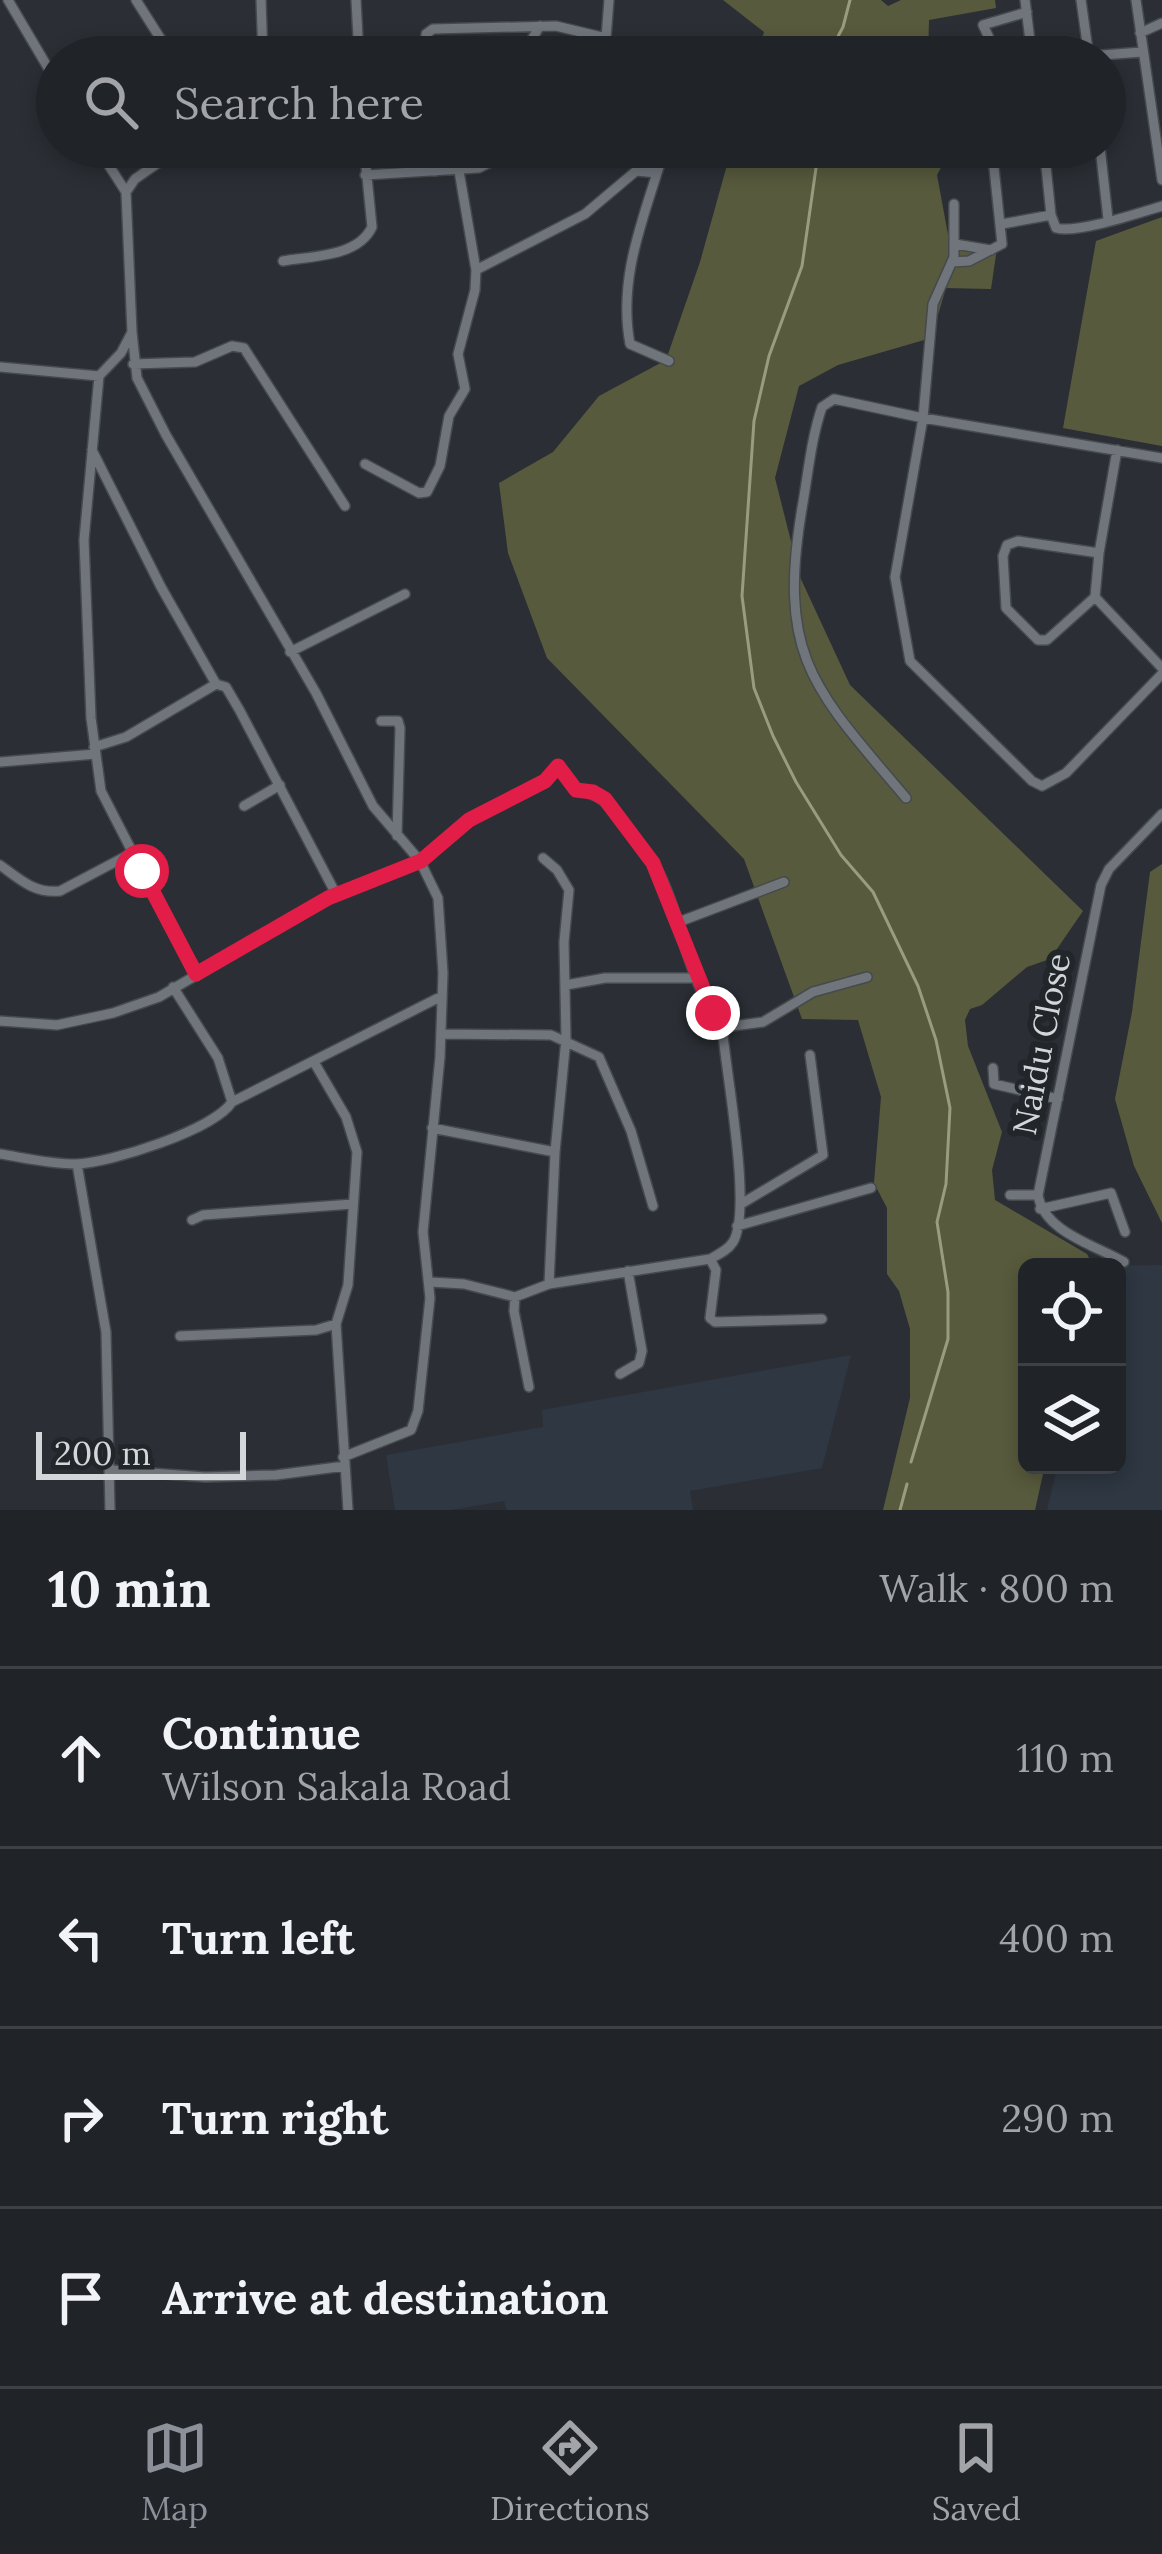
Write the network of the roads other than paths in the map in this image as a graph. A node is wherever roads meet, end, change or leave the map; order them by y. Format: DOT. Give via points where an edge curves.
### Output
graph roads {
  1 [pos="8,0"];
  2 [pos="136,0"];
  3 [pos="260,0"];
  4 [pos="356,0"];
  5 [pos="609,0"];
  6 [pos="1081,0"];
  7 [pos="1136,0"];
  8 [pos="1026,6"];
  9 [pos="1162,23"];
  10 [pos="540,26"];
  11 [pos="1140,33"];
  12 [pos="159,36"];
  13 [pos="261,36"];
  14 [pos="358,36"];
  15 [pos="428,36"];
  16 [pos="534,36"];
  17 [pos="584,36"];
  18 [pos="604,36"];
  19 [pos="988,36"];
  20 [pos="1030,36"];
  21 [pos="1084,36"];
  22 [pos="36,47"];
  23 [pos="1142,52"];
  24 [pos="1126,53"];
  25 [pos="111,168"];
  26 [pos="150,168"];
  27 [pos="365,168"];
  28 [pos="436,168"];
  29 [pos="476,168"];
  30 [pos="659,168"];
  31 [pos="994,168"];
  32 [pos="1045,168"];
  33 [pos="1102,168"];
  34 [pos="436,171"];
  35 [pos="459,171"];
  36 [pos="657,173"];
  37 [pos="365,175"];
  38 [pos="1162,180"];
  39 [pos="126,192"];
  40 [pos="954,204"];
  41 [pos="1162,206"];
  42 [pos="1051,215"];
  43 [pos="1108,218"];
  44 [pos="1002,224"];
  45 [pos="955,244"];
  46 [pos="993,250"];
  47 [pos="283,261"];
  48 [pos="952,262"];
  49 [pos="476,270"];
  50 [pos="132,332"];
  51 [pos="669,361"];
  52 [pos="134,364"];
  53 [pos="0,367"];
  54 [pos="99,376"];
  55 [pos="923,418"];
  56 [pos="92,449"];
  57 [pos="1117,450"];
  58 [pos="1162,458"];
  59 [pos="365,464"];
  60 [pos="345,506"];
  61 [pos="1099,553"];
  62 [pos="405,594"];
  63 [pos="1095,597"];
  64 [pos="290,652"];
  65 [pos="1162,671"];
  66 [pos="216,684"];
  67 [pos="381,722"];
  68 [pos="95,751"];
  69 [pos="0,762"];
  70 [pos="280,785"];
  71 [pos="906,799"];
  72 [pos="244,806"];
  73 [pos="1162,814"];
  74 [pos="397,836"];
  75 [pos="132,853"];
  76 [pos="543,858"];
  77 [pos="421,861"];
  78 [pos="0,865"];
  79 [pos="784,882"];
  80 [pos="336,894"];
  81 [pos="676,923"];
  82 [pos="196,974"];
  83 [pos="867,977"];
  84 [pos="697,978"];
  85 [pos="566,985"];
  86 [pos="173,987"];
  87 [pos="442,996"];
  88 [pos="0,1021"];
  89 [pos="722,1025"];
  90 [pos="441,1034"];
  91 [pos="566,1039"];
  92 [pos="810,1055"];
  93 [pos="314,1062"];
  94 [pos="993,1068"];
  95 [pos="1058,1099"];
  96 [pos="232,1102"];
  97 [pos="432,1128"];
  98 [pos="555,1151"];
  99 [pos="0,1154"];
  100 [pos="77,1164"];
  101 [pos="871,1188"];
  102 [pos="1010,1195"];
  103 [pos="1038,1195"];
  104 [pos="353,1204"];
  105 [pos="740,1204"];
  106 [pos="653,1206"];
  107 [pos="1040,1209"];
  108 [pos="192,1220"];
  109 [pos="737,1226"];
  110 [pos="1125,1232"];
  111 [pos="710,1258"];
  112 [pos="1117,1258"];
  113 [pos="628,1271"];
  114 [pos="430,1282"];
  115 [pos="549,1284"];
  116 [pos="515,1297"];
  117 [pos="822,1319"];
  118 [pos="336,1324"];
  119 [pos="180,1336"];
  120 [pos="620,1374"];
  121 [pos="529,1387"];
  122 [pos="344,1462"];
  123 [pos="112,1470"];
  124 [pos="110,1510"];
  125 [pos="348,1510"];
  1 -- 22 [label="street"];
  2 -- 12 [label="street"];
  3 -- 13 [label="street"];
  4 -- 14 [label="street"];
  5 -- 18 [label="street"];
  6 -- 21 [label="street"];
  7 -- 11 [label="street"];
  8 -- 19 [label="street" via="983,25"];
  8 -- 20 [label="street"];
  9 -- 11 [label="street"];
  10 -- 15 [label="street"];
  10 -- 16 [label="street"];
  10 -- 17 [label="street"];
  11 -- 23 [label="street"];
  23 -- 24 [label="street"];
  23 -- 38 [label="street"];
  25 -- 39 [label="street"];
  26 -- 39 [label="street"];
  27 -- 37 [label="street"];
  28 -- 34 [label="street"];
  29 -- 35 [label="street"];
  30 -- 36 [label="street"];
  31 -- 44 [label="street"];
  32 -- 42 [label="street"];
  33 -- 43 [label="street"];
  34 -- 35 [label="street"];
  34 -- 37 [label="street"];
  35 -- 49 [label="street"];
  36 -- 49 [label="street" via="636,171 578,219"];
  36 -- 51 [label="street" via="625,302 630,344"];
  37 -- 47 [label="street" via="368,236 339,251"];
  39 -- 50 [label="street"];
  40 -- 45 [label="street"];
  41 -- 43 [label="street"];
  42 -- 43 [label="street" via="1056,228 1068,231"];
  42 -- 44 [label="street"];
  44 -- 46 [label="street" via="1003,241"];
  45 -- 46 [label="street"];
  45 -- 48 [label="street"];
  46 -- 48 [label="street"];
  48 -- 55 [label="street" via="933,304"];
  49 -- 59 [label="street" via="458,354 465,389 449,416 429,490 419,493"];
  50 -- 52 [label="street"];
  50 -- 54 [label="street"];
  52 -- 60 [label="street" via="195,362 244,348"];
  52 -- 64 [label="street"];
  53 -- 54 [label="street"];
  54 -- 56 [label="street"];
  55 -- 57 [label="street"];
  55 -- 65 [label="street" via="895,578 909,658 1042,786 1066,772"];
  55 -- 71 [label="street" via="834,399 822,407 792,588 800,649 819,690"];
  56 -- 66 [label="street"];
  56 -- 68 [label="street" via="84,539"];
  57 -- 58 [label="street"];
  57 -- 61 [label="street"];
  61 -- 63 [label="street"];
  61 -- 63 [label="street" via="1018,542 1003,556 1006,608 1038,640"];
  62 -- 64 [label="street"];
  63 -- 65 [label="street"];
  64 -- 74 [label="street"];
  66 -- 68 [label="street"];
  66 -- 70 [label="street" via="226,686"];
  67 -- 74 [label="street" via="398,721 400,728"];
  68 -- 69 [label="street"];
  68 -- 75 [label="street" via="101,791"];
  70 -- 72 [label="street"];
  70 -- 80 [label="street"];
  73 -- 95 [label="street, Naidu Close" via="1103,877"];
  74 -- 77 [label="street"];
  75 -- 78 [label="street" via="59,892 28,885"];
  75 -- 82 [label="street"];
  76 -- 85 [label="street" via="569,890"];
  77 -- 80 [label="street"];
  77 -- 81 [label="street" via="469,820 545,781 558,766 576,790 605,799 653,863"];
  77 -- 87 [label="street" via="440,904"];
  79 -- 81 [label="street"];
  80 -- 82 [label="street"];
  81 -- 84 [label="street"];
  82 -- 86 [label="street"];
  83 -- 89 [label="street" via="813,992 763,1022"];
  84 -- 85 [label="street"];
  84 -- 89 [label="street"];
  85 -- 91 [label="street"];
  86 -- 88 [label="street" via="77,1022"];
  86 -- 96 [label="street" via="218,1058"];
  87 -- 90 [label="street"];
  87 -- 93 [label="street"];
  89 -- 105 [label="street"];
  90 -- 91 [label="street"];
  90 -- 97 [label="street"];
  91 -- 98 [label="street"];
  91 -- 106 [label="street" via="599,1057"];
  92 -- 105 [label="street" via="823,1155"];
  93 -- 96 [label="street"];
  93 -- 104 [label="street" via="356,1141"];
  94 -- 95 [label="street" via="994,1084"];
  95 -- 103 [label="street, Naidu Close"];
  96 -- 100 [label="street" via="178,1135"];
  97 -- 98 [label="street"];
  97 -- 114 [label="street" via="423,1232"];
  98 -- 115 [label="street"];
  99 -- 100 [label="street"];
  100 -- 123 [label="street" via="102,1297"];
  101 -- 109 [label="street"];
  102 -- 103 [label="street"];
  103 -- 107 [label="street, Naidu Close"];
  104 -- 108 [label="street"];
  104 -- 118 [label="street" via="348,1285"];
  105 -- 109 [label="street"];
  107 -- 110 [label="street" via="1112,1193"];
  107 -- 112 [label="street"];
  109 -- 111 [label="street" via="730,1246"];
  111 -- 113 [label="street"];
  111 -- 117 [label="street" via="716,1322"];
  113 -- 115 [label="street"];
  113 -- 120 [label="street" via="642,1352"];
  114 -- 116 [label="street"];
  114 -- 122 [label="street" via="416,1425"];
  115 -- 116 [label="street"];
  116 -- 121 [label="street"];
  118 -- 119 [label="street"];
  118 -- 122 [label="street"];
  122 -- 123 [label="street" via="276,1475"];
  122 -- 125 [label="street"];
  123 -- 124 [label="street"];
}
